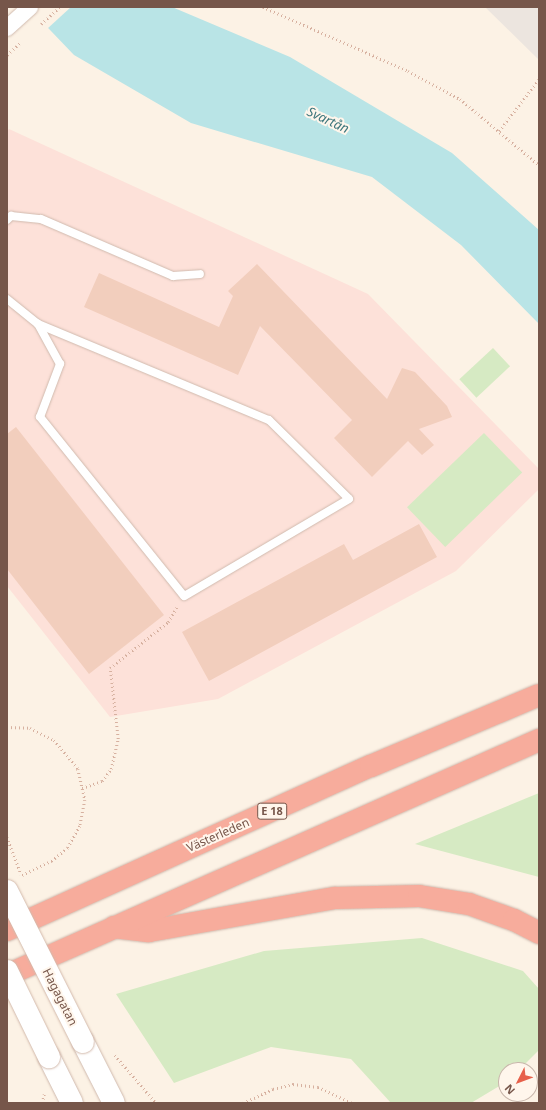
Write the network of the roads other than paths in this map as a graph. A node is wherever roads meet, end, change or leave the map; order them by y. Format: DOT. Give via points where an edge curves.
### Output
graph roads {
  1 [pos="30,7"];
  2 [pos="7,28"];
  3 [pos="7,220"];
  4 [pos="200,274"];
  5 [pos="7,299"];
  6 [pos="38,324"];
  7 [pos="539,695"];
  8 [pos="539,740"];
  9 [pos="14,883"];
  10 [pos="113,927"];
  11 [pos="7,930"];
  12 [pos="539,933"];
  13 [pos="7,971"];
  14 [pos="7,975"];
  15 [pos="72,1103"];
  16 [pos="114,1103"];
  1 -- 2 [label="street"];
  3 -- 4 [label="lane" via="11,216 41,219 173,276"];
  5 -- 6 [label="lane"];
  6 -- 6 [label="lane" via="269,420 349,499 184,596 40,417 60,364"];
  7 -- 11 [label="highway, Västerleden / E 18" via="371,766"];
  8 -- 10 [label="highway"];
  9 -- 16 [label="street, Hagagatan, bridge" via="83,1042"];
  10 -- 12 [label="highway" via="149,931 336,898 442,898 494,912"];
  10 -- 14 [label="highway"];
  13 -- 15 [label="street, bridge"];
}
